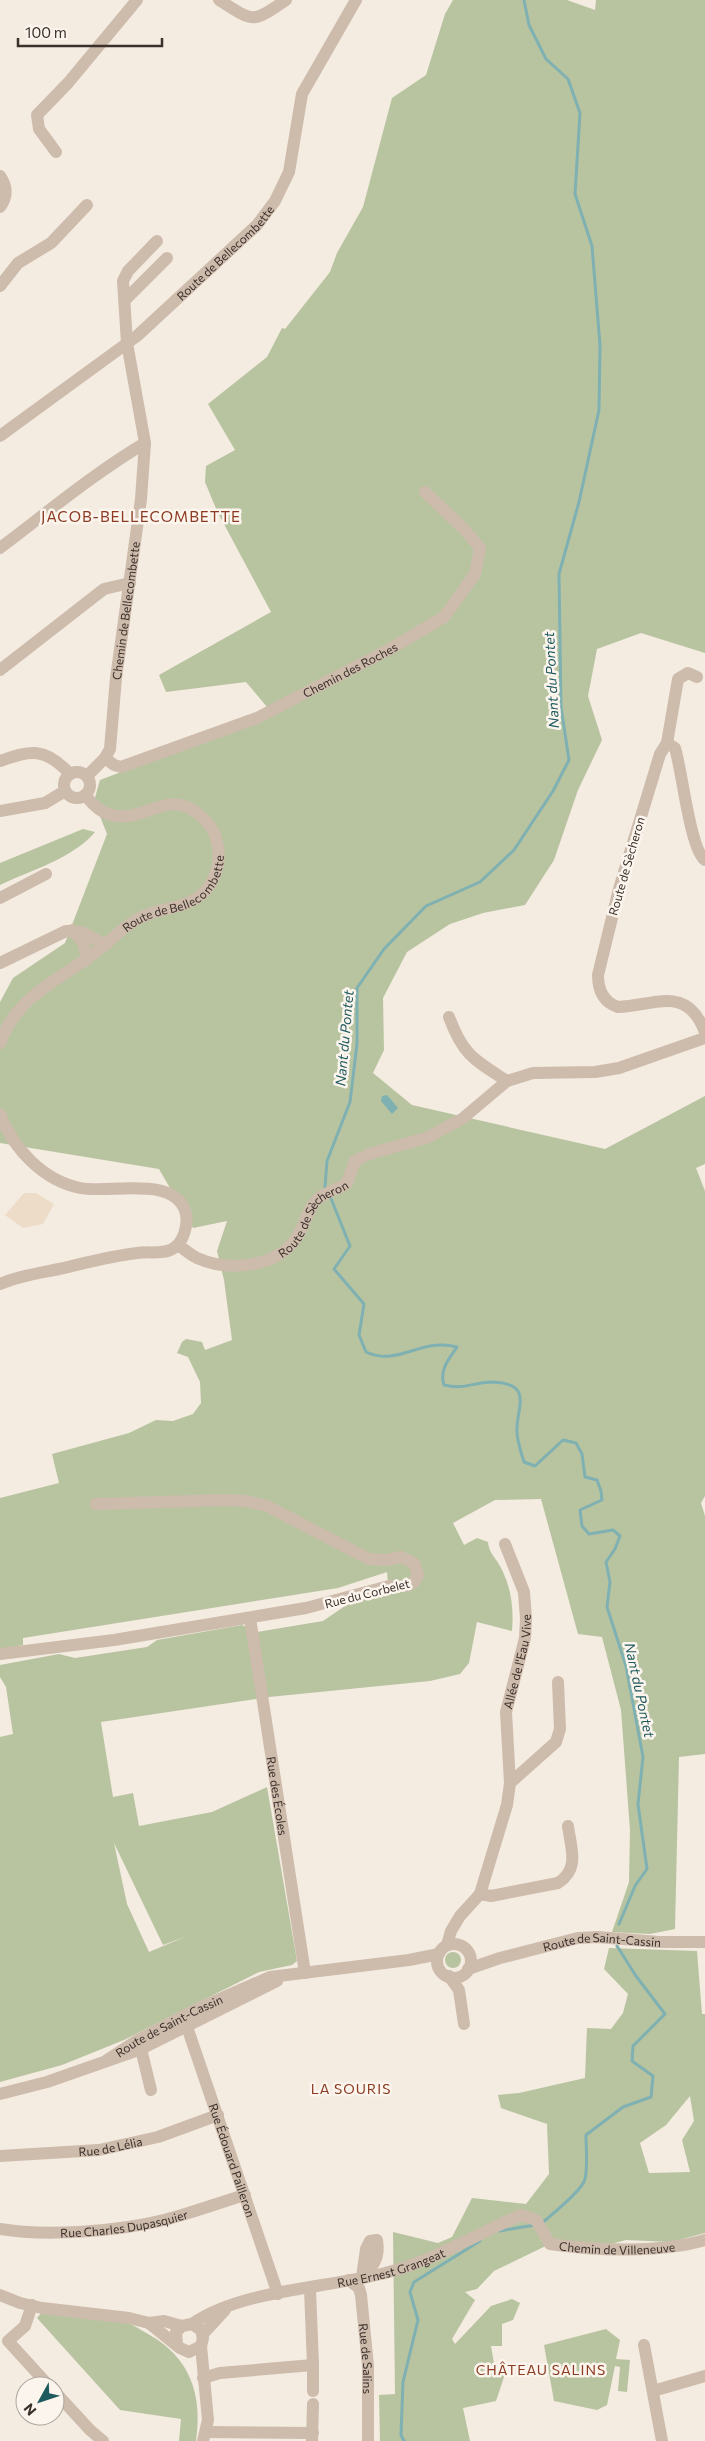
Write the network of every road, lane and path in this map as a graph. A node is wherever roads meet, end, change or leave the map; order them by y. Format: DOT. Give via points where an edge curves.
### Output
graph roads {
  1 [pos="137,0"];
  2 [pos="219,0"];
  3 [pos="286,0"];
  4 [pos="356,0"];
  5 [pos="56,152"];
  6 [pos="0,176"];
  7 [pos="87,206"];
  8 [pos="0,207"];
  9 [pos="157,241"];
  10 [pos="167,258"];
  11 [pos="0,286"];
  12 [pos="125,300"];
  13 [pos="127,342"];
  14 [pos="0,436"];
  15 [pos="145,444"];
  16 [pos="425,492"];
  17 [pos="0,548"];
  18 [pos="130,583"];
  19 [pos="0,670"];
  20 [pos="697,677"];
  21 [pos="667,743"];
  22 [pos="105,758"];
  23 [pos="0,761"];
  24 [pos="70,774"];
  25 [pos="87,776"];
  26 [pos="65,791"];
  27 [pos="85,795"];
  28 [pos="0,811"];
  29 [pos="705,860"];
  30 [pos="46,874"];
  31 [pos="0,898"];
  32 [pos="72,930"];
  33 [pos="105,945"];
  34 [pos="87,958"];
  35 [pos="0,963"];
  36 [pos="449,1017"];
  37 [pos="705,1032"];
  38 [pos="705,1038"];
  39 [pos="0,1043"];
  40 [pos="507,1081"];
  41 [pos="0,1114"];
  42 [pos="178,1245"];
  43 [pos="0,1284"];
  44 [pos="96,1504"];
  45 [pos="505,1544"];
  46 [pos="250,1618"];
  47 [pos="0,1654"];
  48 [pos="558,1682"];
  49 [pos="510,1783"];
  50 [pos="568,1826"];
  51 [pos="480,1894"];
  52 [pos="705,1942"];
  53 [pos="449,1948"];
  54 [pos="470,1954"];
  55 [pos="500,1958"];
  56 [pos="409,1960"];
  57 [pos="467,1971"];
  58 [pos="304,1973"];
  59 [pos="445,1973"];
  60 [pos="283,1977"];
  61 [pos="459,1990"];
  62 [pos="232,1993"];
  63 [pos="464,2024"];
  64 [pos="187,2026"];
  65 [pos="139,2045"];
  66 [pos="151,2090"];
  67 [pos="0,2094"];
  68 [pos="218,2115"];
  69 [pos="0,2156"];
  70 [pos="245,2195"];
  71 [pos="540,2225"];
  72 [pos="0,2229"];
  73 [pos="705,2240"];
  74 [pos="349,2280"];
  75 [pos="310,2289"];
  76 [pos="278,2294"];
  77 [pos="0,2296"];
  78 [pos="231,2304"];
  79 [pos="32,2305"];
  80 [pos="149,2323"];
  81 [pos="187,2325"];
  82 [pos="202,2340"];
  83 [pos="644,2345"];
  84 [pos="181,2348"];
  85 [pos="313,2365"];
  86 [pos="40,2376"];
  87 [pos="705,2376"];
  88 [pos="203,2378"];
  89 [pos="653,2390"];
  90 [pos="65,2403"];
  91 [pos="204,2437"];
  92 [pos="312,2437"];
  93 [pos="103,2441"];
  94 [pos="368,2441"];
  95 [pos="662,2441"];
  1 -- 5 [label="street" via="37,115 39,129"];
  2 -- 3 [label="street" via="253,19 264,16"];
  4 -- 13 [label="street, Route de Bellecombette" via="302,94 289,172 275,201 258,225"];
  6 -- 8 [label="street" via="7,193"];
  7 -- 11 [label="street" via="51,243 18,263"];
  9 -- 12 [label="street, Chemin de Bellecombette" via="128,271 123,281"];
  10 -- 12 [label="street"];
  12 -- 13 [label="street, Chemin de Bellecombette"];
  13 -- 14 [label="street, Route de Bellecombette"];
  13 -- 15 [label="street, Chemin de Bellecombette"];
  15 -- 17 [label="street" via="115,461"];
  15 -- 18 [label="street, Chemin de Bellecombette"];
  16 -- 22 [label="street, Chemin des Roches" via="480,548 475,574 444,617 257,718 121,767"];
  18 -- 19 [label="street" via="104,589"];
  18 -- 22 [label="street, Chemin de Bellecombette" via="116,678 110,749"];
  20 -- 21 [label="street" via="688,673 678,678"];
  21 -- 29 [label="street" via="675,748 692,834"];
  21 -- 37 [label="street, Route de Sècheron" via="660,754 619,889 598,975 598,989 618,1007 668,1000 681,1002 691,1008"];
  22 -- 25 [label="street"];
  23 -- 24 [label="street" via="39,752 52,758"];
  24 -- 25 [label="street" via="80,772"];
  24 -- 26 [label="street" via="64,783"];
  25 -- 27 [label="street" via="90,784"];
  26 -- 27 [label="street" via="74,798"];
  26 -- 28 [label="street" via="45,803"];
  27 -- 33 [label="street, Route de Bellecombette" via="96,808 119,817 172,804 188,807 212,828 219,851 216,872 200,897 181,906 142,915"];
  30 -- 31 [label="street"];
  32 -- 33 [label="street"];
  32 -- 34 [label="street" via="83,942"];
  32 -- 35 [label="street"];
  33 -- 34 [label="street, Route de Bellecombette"];
  34 -- 39 [label="street, Route de Bellecombette" via="56,977 23,1004"];
  36 -- 40 [label="street" via="466,1051"];
  38 -- 40 [label="street, Route de Sècheron" via="619,1068 595,1072 533,1073"];
  40 -- 42 [label="street, Route de Sècheron" via="462,1120 426,1138 369,1154 356,1161 347,1183 314,1203 306,1225 292,1244 275,1257 240,1265 214,1263 197,1258"];
  41 -- 42 [label="street" via="10,1136 27,1158 68,1184 105,1191 160,1189 172,1193 186,1213 184,1235"];
  42 -- 43 [label="street" via="169,1251 137,1252"];
  44 -- 46 [label="street, Rue du Corbelet" via="225,1500 260,1504 369,1559 408,1558 417,1570 414,1582 407,1586 389,1586 342,1600"];
  45 -- 49 [label="street, Allée de l'Eau Vive" via="524,1592 526,1619 525,1638 506,1712"];
  46 -- 47 [label="street, Rue du Corbelet"];
  46 -- 58 [label="street, Rue des Écoles"];
  48 -- 49 [label="street" via="560,1729 556,1742"];
  49 -- 51 [label="street, Allée de l'Eau Vive" via="502,1827"];
  50 -- 51 [label="street" via="573,1865 567,1877 558,1883 491,1896"];
  51 -- 53 [label="street, Allée de l'Eau Vive" via="460,1916"];
  52 -- 55 [label="street, Route de Saint-Cassin" via="578,1938"];
  53 -- 54 [label="street"];
  53 -- 56 [label="street, Route de Saint-Cassin"];
  53 -- 59 [label="street" via="437,1961"];
  54 -- 55 [label="street, Route de Saint-Cassin"];
  54 -- 57 [label="street"];
  55 -- 57 [label="street, Route de Saint-Cassin"];
  56 -- 58 [label="street, Route de Saint-Cassin"];
  56 -- 59 [label="street, Route de Saint-Cassin"];
  57 -- 59 [label="street" via="456,1977"];
  57 -- 61 [label="street"];
  58 -- 60 [label="street, Route de Saint-Cassin"];
  59 -- 61 [label="street"];
  60 -- 62 [label="street, Route de Saint-Cassin" via="270,1977"];
  60 -- 64 [label="street, Route de Saint-Cassin" via="273,1985"];
  61 -- 63 [label="street"];
  62 -- 64 [label="street, Route de Saint-Cassin" via="226,2000 185,2021"];
  62 -- 65 [label="street, Route de Saint-Cassin"];
  64 -- 65 [label="street, Route de Saint-Cassin"];
  64 -- 68 [label="street, Rue Édouard Pailleron"];
  65 -- 66 [label="street"];
  65 -- 67 [label="street, Route de Saint-Cassin" via="47,2082"];
  68 -- 69 [label="street, Rue de Lélia" via="158,2137 99,2150"];
  68 -- 70 [label="street, Rue Édouard Pailleron"];
  70 -- 72 [label="street, Rue Charles Dupasquier" via="163,2220 89,2231 22,2233"];
  70 -- 76 [label="street, Rue Édouard Pailleron"];
  71 -- 73 [label="street, Chemin de Villeneuve" via="550,2244 600,2249 680,2247"];
  71 -- 74 [label="street, Rue Ernest Grangeat" via="521,2215 426,2261"];
  74 -- 75 [label="street, Rue Ernest Grangeat"];
  74 -- 94 [label="street, Rue de Salins" via="359,2288 361,2295 368,2366"];
  75 -- 76 [label="street, Rue Ernest Grangeat"];
  75 -- 85 [label="street"];
  76 -- 78 [label="street, Rue Ernest Grangeat"];
  77 -- 79 [label="street"];
  78 -- 81 [label="street, Rue Ernest Grangeat"];
  78 -- 82 [label="street"];
  79 -- 80 [label="street"];
  79 -- 86 [label="street" via="25,2326 8,2341"];
  80 -- 81 [label="street" via="164,2321"];
  80 -- 84 [label="street"];
  81 -- 82 [label="street" via="199,2327"];
  81 -- 84 [label="street" via="176,2332"];
  82 -- 84 [label="street" via="193,2351"];
  82 -- 88 [label="street"];
  83 -- 89 [label="street"];
  84 -- 88 [label="street"];
  85 -- 88 [label="street" via="220,2373"];
  85 -- 92 [label="street"];
  87 -- 89 [label="street"];
  88 -- 91 [label="street" via="208,2420"];
  89 -- 95 [label="street"];
  90 -- 93 [label="street"];
  91 -- 92 [label="street"];
}
